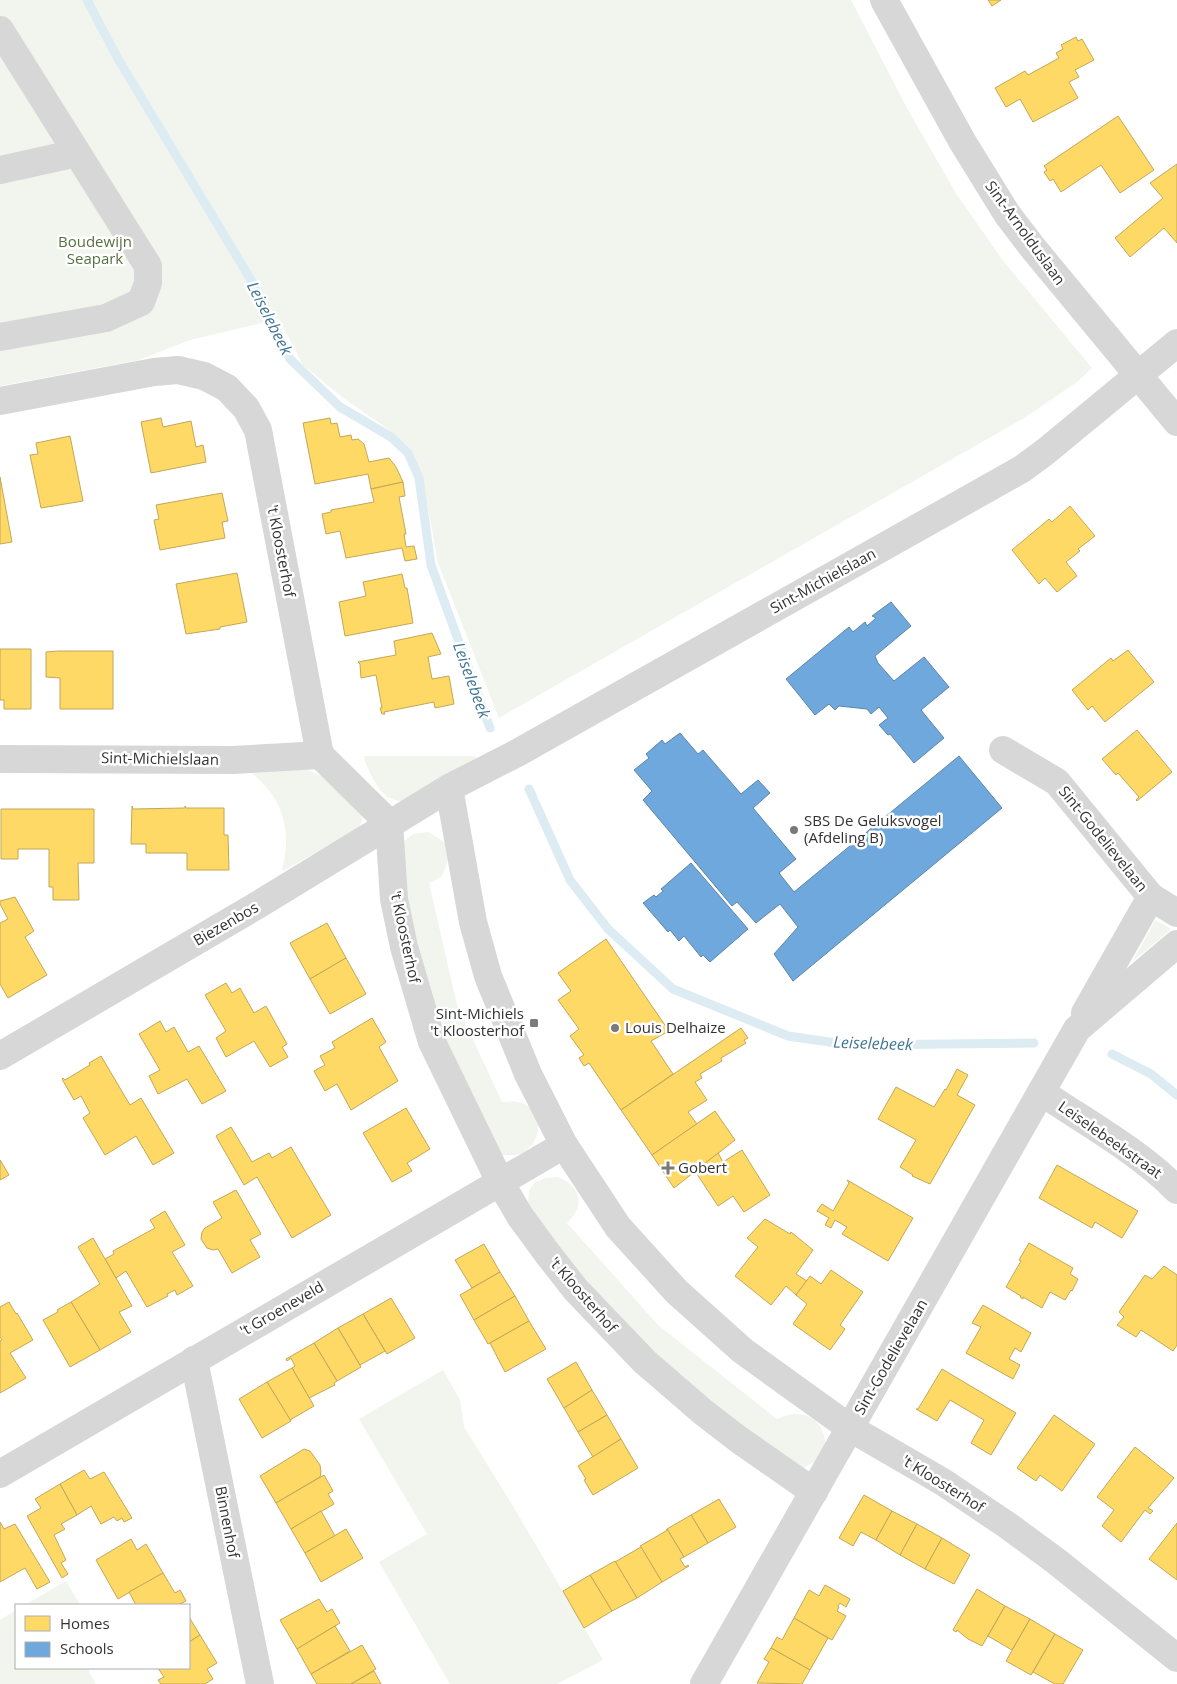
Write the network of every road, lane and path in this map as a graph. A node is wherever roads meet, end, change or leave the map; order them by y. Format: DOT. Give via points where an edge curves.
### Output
graph roads {
  1 [pos="884,0"];
  2 [pos="0,30"];
  3 [pos="77,153"];
  4 [pos="0,170"];
  5 [pos="0,337"];
  6 [pos="1177,342"];
  7 [pos="1138,375"];
  8 [pos="0,401"];
  9 [pos="1177,422"];
  10 [pos="1003,750"];
  11 [pos="320,755"];
  12 [pos="0,759"];
  13 [pos="449,788"];
  14 [pos="389,823"];
  15 [pos="1151,897"];
  16 [pos="1177,913"];
  17 [pos="1177,944"];
  18 [pos="1077,1029"];
  19 [pos="0,1056"];
  20 [pos="1041,1092"];
  21 [pos="564,1145"];
  22 [pos="500,1182"];
  23 [pos="1177,1190"];
  24 [pos="194,1360"];
  25 [pos="850,1428"];
  26 [pos="0,1474"];
  27 [pos="814,1492"];
  28 [pos="1177,1658"];
  29 [pos="260,1684"];
  30 [pos="704,1684"];
  1 -- 7 [label="street, Sint-Arnolduslaan" via="962,141 1007,214"];
  2 -- 3 [label="street"];
  3 -- 4 [label="street"];
  3 -- 5 [label="street" via="148,266 148,283 141,302 106,318"];
  6 -- 7 [label="street, Sint-Michielslaan"];
  7 -- 9 [label="street, Sint-Arnolduslaan"];
  7 -- 13 [label="street, Sint-Michielslaan" via="1022,469 519,752"];
  8 -- 11 [label="street, 't Kloosterhof" via="178,370 204,376 227,388 246,408 258,430"];
  10 -- 15 [label="street, Sint-Godelievelaan" via="1057,782"];
  11 -- 12 [label="street, Sint-Michielslaan" via="233,760"];
  11 -- 14 [label="street"];
  13 -- 14 [label="street, Biezenbos"];
  13 -- 21 [label="street, 't Kloosterhof" via="473,922 488,976 528,1074"];
  14 -- 19 [label="street, Biezenbos" via="261,903"];
  14 -- 22 [label="street, 't Kloosterhof" via="394,899 417,994 432,1042"];
  15 -- 16 [label="street, Sint-Godelievelaan"];
  15 -- 18 [label="street, Sint-Godelievelaan"];
  17 -- 18 [label="street, Sint-Godelievelaan"];
  18 -- 20 [label="street, Sint-Godelievelaan"];
  20 -- 23 [label="street, Leiselebeekstraat" via="1140,1158"];
  20 -- 25 [label="street, Sint-Godelievelaan"];
  21 -- 22 [label="street, 't Groeneveld"];
  21 -- 25 [label="street, 't Kloosterhof" via="618,1227 677,1292 744,1351"];
  22 -- 24 [label="street, 't Groeneveld"];
  22 -- 27 [label="street, 't Kloosterhof" via="541,1246 576,1290 645,1362 738,1439"];
  24 -- 26 [label="street, 't Groeneveld"];
  24 -- 29 [label="street, Binnenhof"];
  25 -- 27 [label="street, Sint-Godelievelaan"];
  25 -- 28 [label="street, 't Kloosterhof" via="943,1482 1007,1525"];
  27 -- 30 [label="street, Sint-Godelievelaan"];
}
